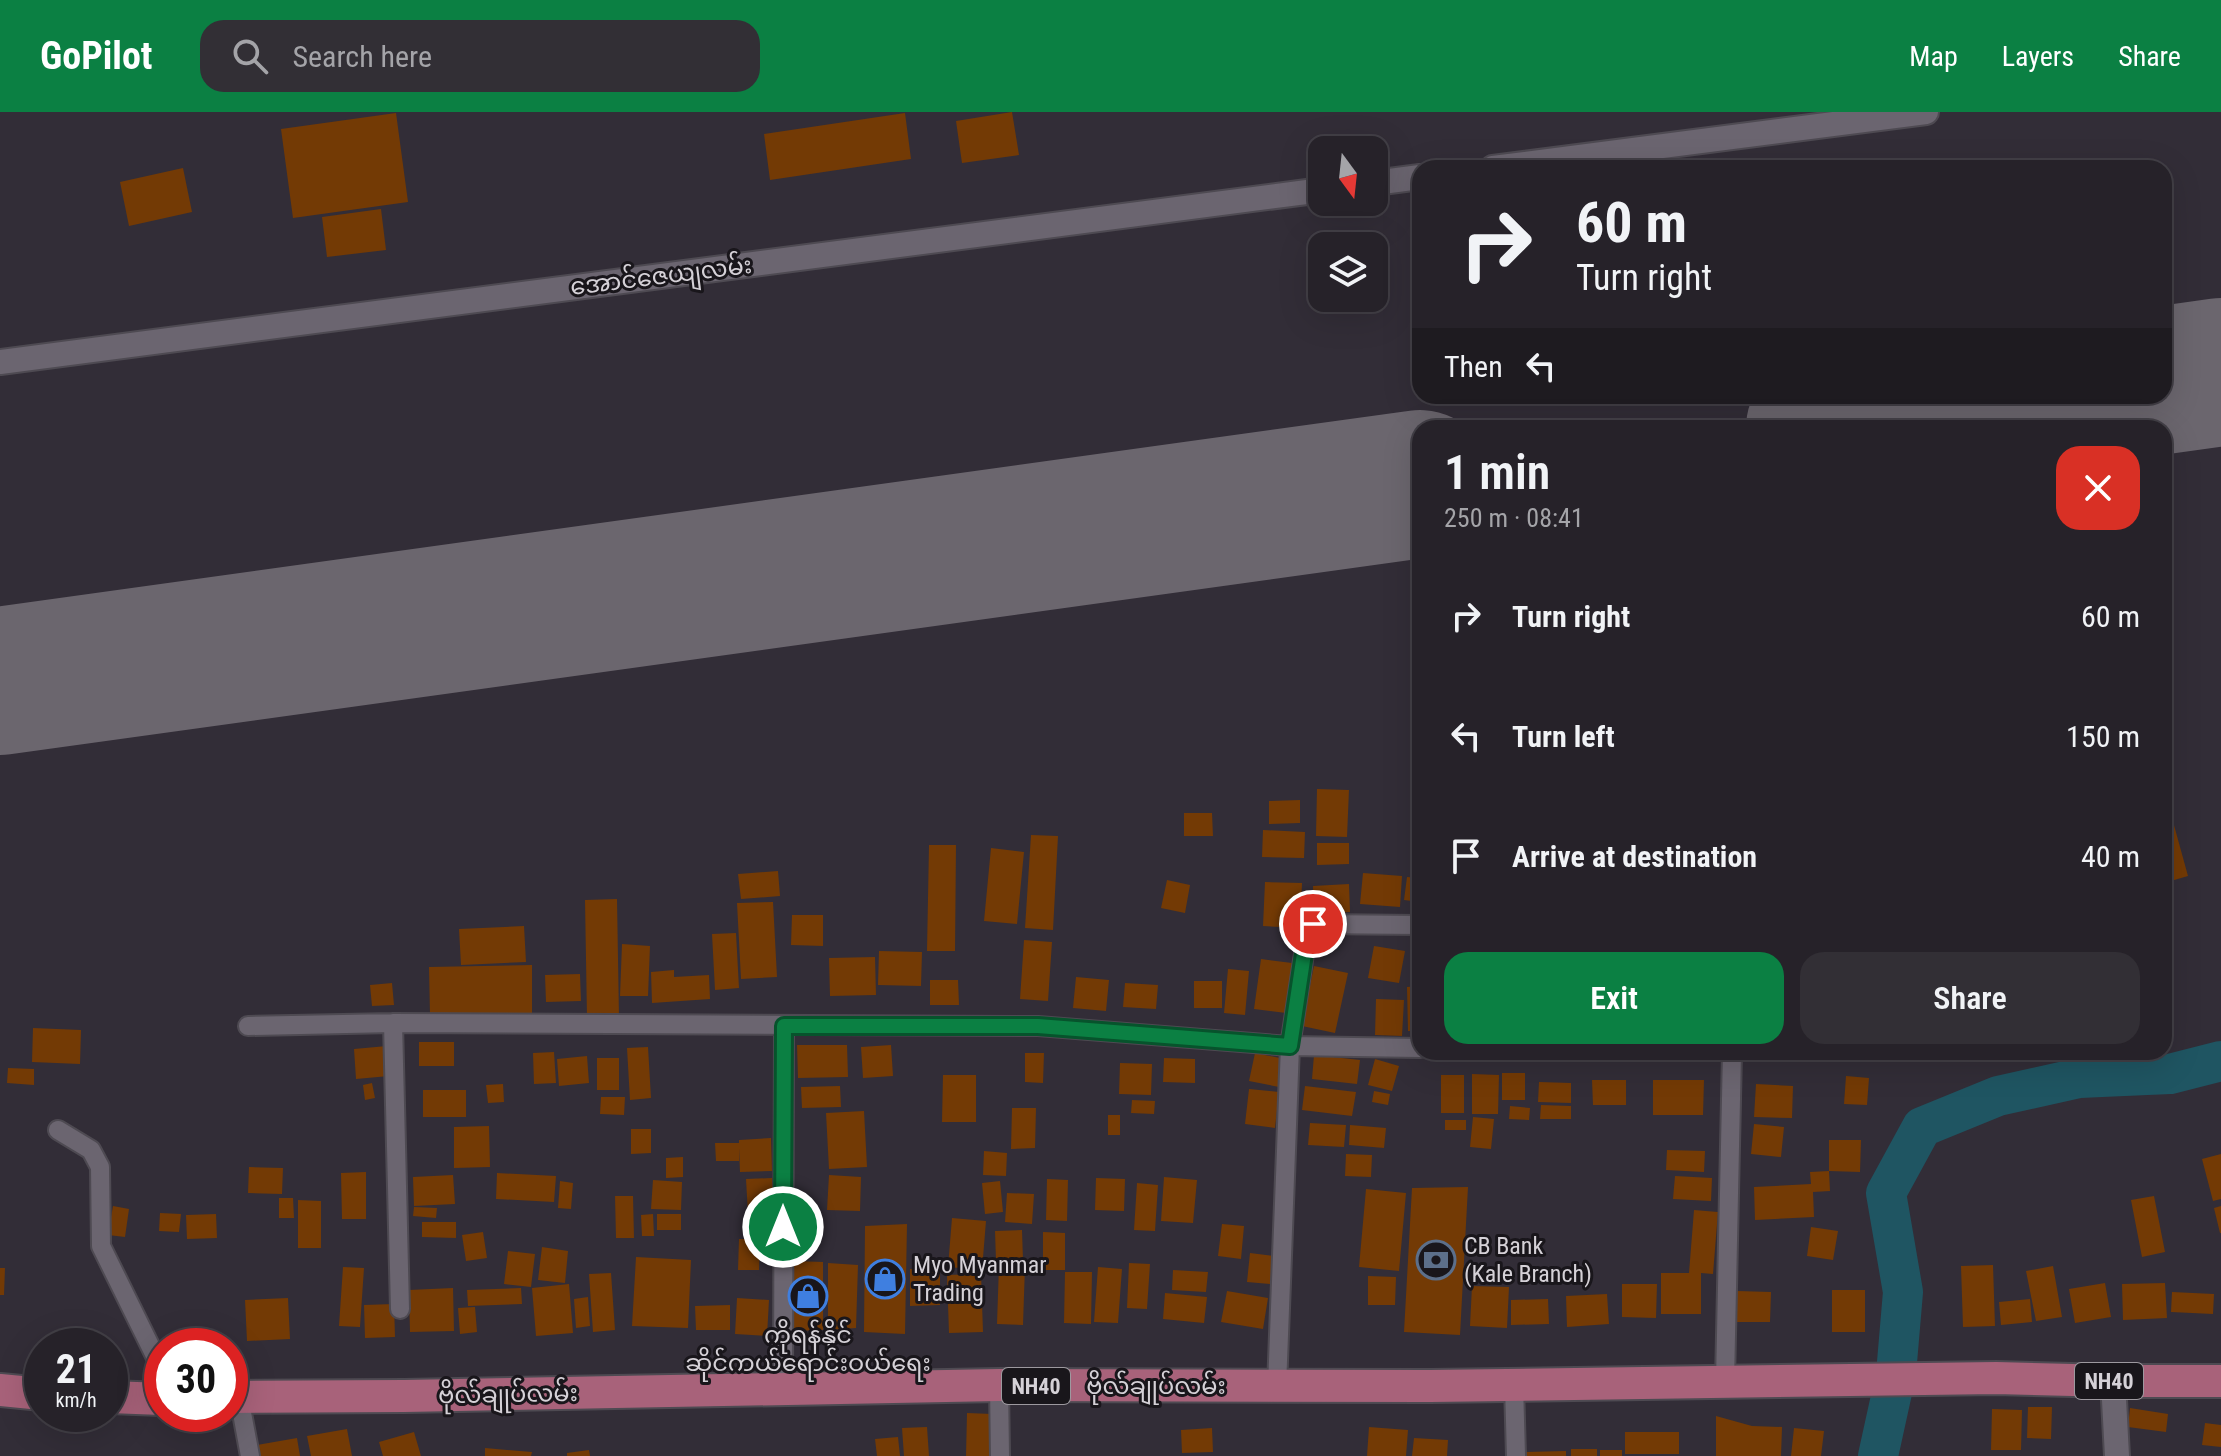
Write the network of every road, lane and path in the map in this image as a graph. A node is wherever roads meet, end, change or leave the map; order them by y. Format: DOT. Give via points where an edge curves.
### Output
graph roads {
  1 [pos="1926,112"];
  2 [pos="1555,160"];
  3 [pos="1412,178"];
  4 [pos="1388,181"];
  5 [pos="1308,192"];
  6 [pos="0,362"];
  7 [pos="1412,925"];
  8 [pos="393,1023"];
  9 [pos="248,1026"];
  10 [pos="784,1026"];
  11 [pos="1290,1046"];
  12 [pos="1412,1048"];
  13 [pos="1732,1060"];
  14 [pos="58,1130"];
  15 [pos="400,1309"];
  16 [pos="144,1333"];
  17 [pos="2113,1381"];
  18 [pos="2221,1381"];
  19 [pos="1725,1382"];
  20 [pos="999,1385"];
  21 [pos="1514,1385"];
  22 [pos="1277,1387"];
  23 [pos="783,1389"];
  24 [pos="0,1390"];
  25 [pos="24,1392"];
  26 [pos="248,1397"];
  27 [pos="243,1432"];
  28 [pos="250,1456"];
  29 [pos="1000,1456"];
  30 [pos="1516,1456"];
  31 [pos="2117,1456"];
  1 -- 2 [label="street"];
  3 -- 4 [label="street"];
  5 -- 6 [label="street, အောင်ဇေယျလမ်း"];
  7 -- 11 [label="street" via="1313,924 1307,934"];
  8 -- 9 [label="street"];
  8 -- 10 [label="street"];
  8 -- 15 [label="street"];
  10 -- 11 [label="street" via="1038,1026"];
  10 -- 23 [label="street"];
  11 -- 12 [label="street"];
  11 -- 22 [label="street"];
  13 -- 19 [label="street"];
  14 -- 16 [label="street" via="91,1150 100,1167 101,1246"];
  17 -- 18 [label="highway, NH40"];
  17 -- 19 [label="highway, ဗိုလ်ချုပ်လမ်း / NH40"];
  17 -- 31 [label="street"];
  19 -- 21 [label="highway, ဗိုလ်ချုပ်လမ်း / NH40"];
  20 -- 22 [label="highway, ဗိုလ်ချုပ်လမ်း / NH40"];
  20 -- 23 [label="highway, ဗိုလ်ချုပ်လမ်း / NH40"];
  20 -- 29 [label="street"];
  21 -- 22 [label="highway, ဗိုလ်ချုပ်လမ်း / NH40"];
  21 -- 30 [label="street"];
  23 -- 26 [label="highway, ဗိုလ်ချုပ်လမ်း / NH40"];
  24 -- 25 [label="highway"];
  27 -- 28 [label="street"];
}
